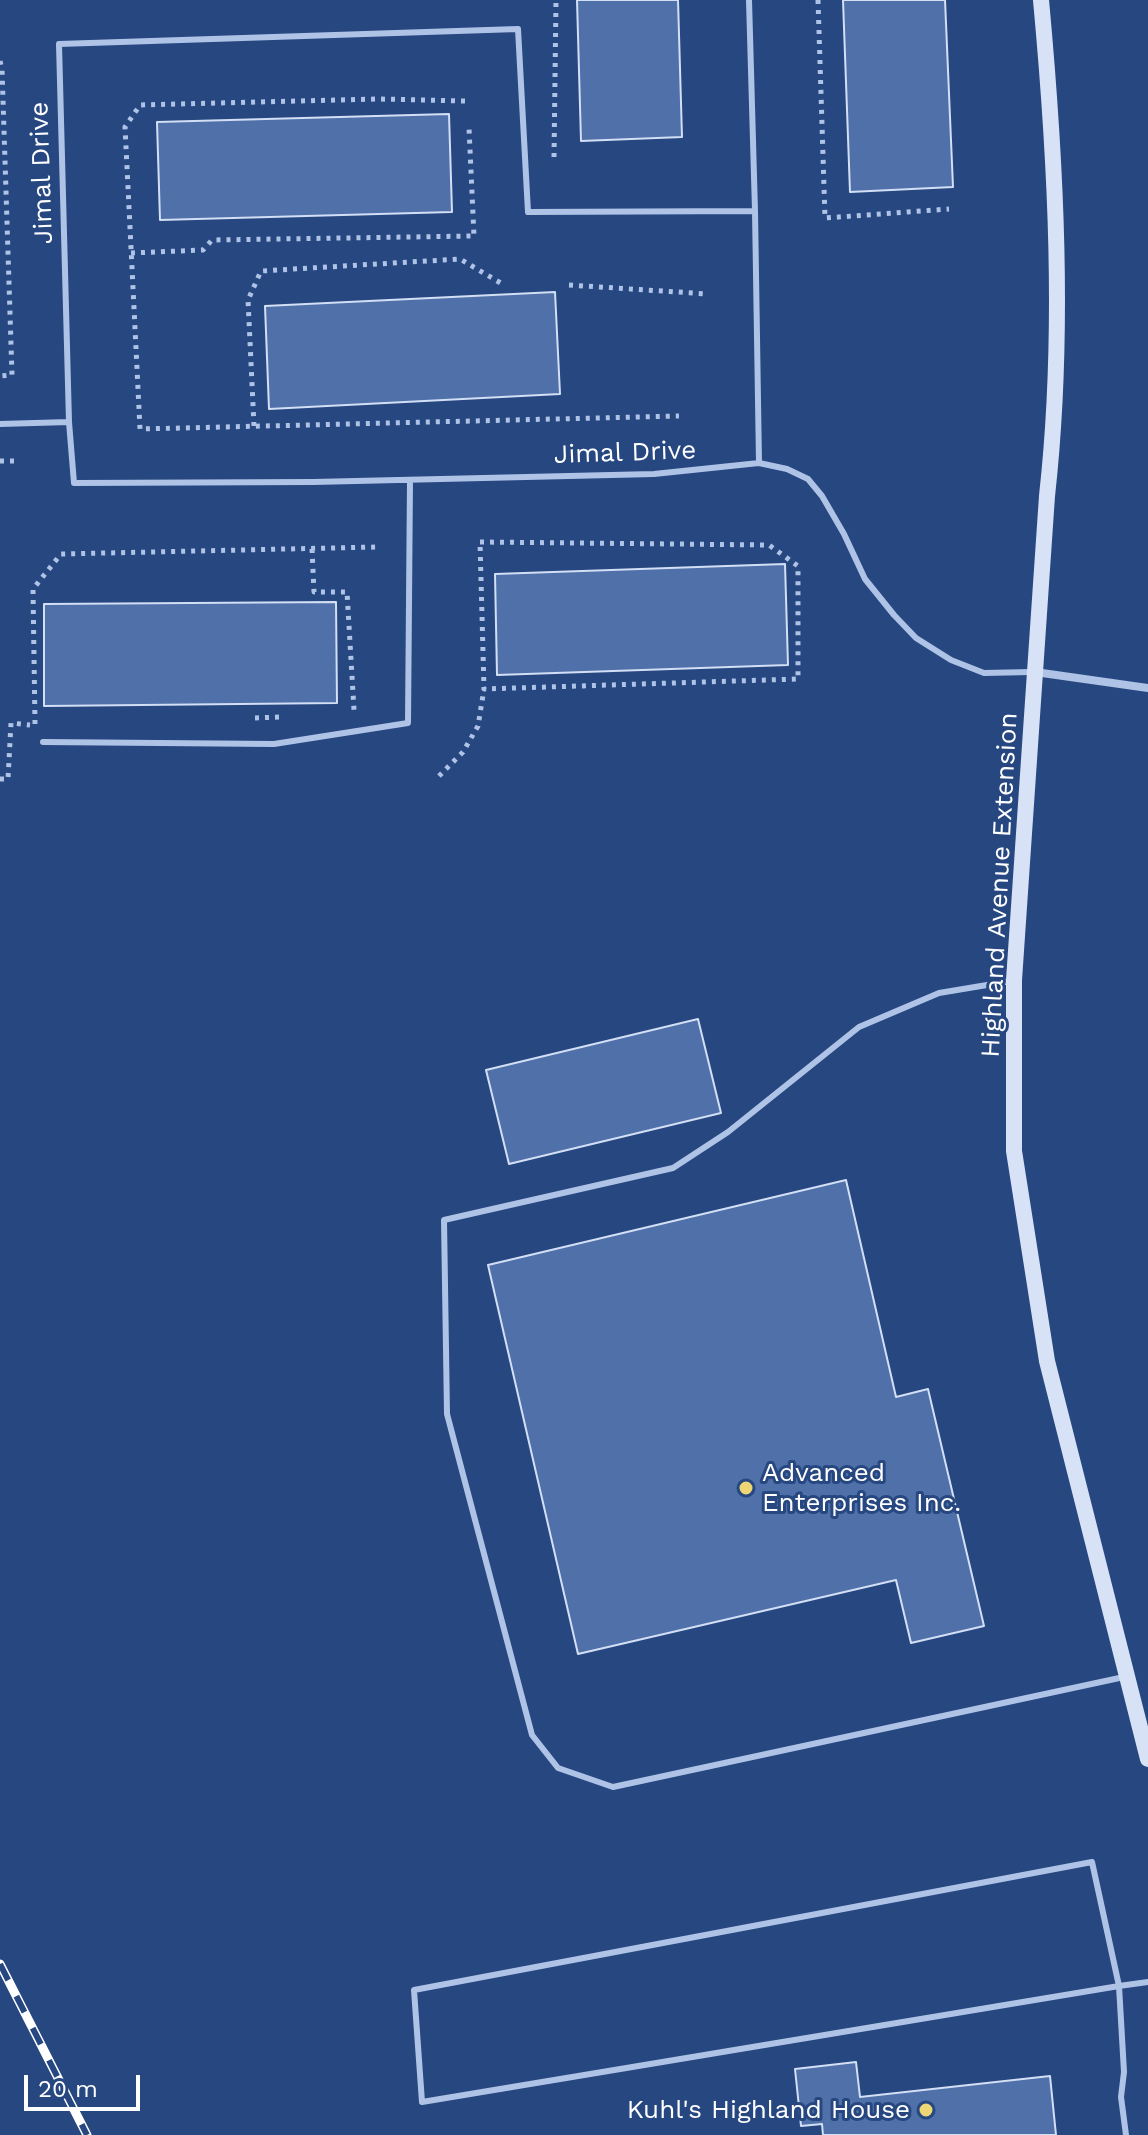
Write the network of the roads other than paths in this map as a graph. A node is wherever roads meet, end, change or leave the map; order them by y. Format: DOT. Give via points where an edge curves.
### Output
graph roads {
  1 [pos="749,0"];
  2 [pos="1041,0"];
  3 [pos="755,211"];
  4 [pos="69,422"];
  5 [pos="0,424"];
  6 [pos="759,463"];
  7 [pos="410,480"];
  8 [pos="1035,672"];
  9 [pos="1148,688"];
  10 [pos="43,742"];
  11 [pos="1014,980"];
  12 [pos="1127,1676"];
  13 [pos="1148,1759"];
  14 [pos="1148,1982"];
  15 [pos="1119,1986"];
  16 [pos="1126,2135"];
  1 -- 3 [label="lane"];
  2 -- 8 [label="street, Highland Avenue Extension" via="1056,254 1054,436"];
  3 -- 4 [label="lane, Jimal Drive" via="528,212 518,29 59,44"];
  3 -- 6 [label="lane"];
  4 -- 5 [label="lane"];
  4 -- 7 [label="lane, Jimal Drive" via="74,483"];
  6 -- 7 [label="lane, Jimal Drive" via="654,474"];
  6 -- 8 [label="lane, Jimal Drive" via="808,479 844,534 865,579 916,638 984,673"];
  7 -- 10 [label="lane" via="408,723 274,744"];
  8 -- 9 [label="street"];
  8 -- 11 [label="street, Highland Avenue Extension"];
  11 -- 12 [label="street, Highland Avenue Extension" via="1014,1151 1029,1256 1047,1361"];
  11 -- 12 [label="lane" via="939,993 859,1027 728,1132 673,1168 444,1220 447,1414 532,1735 558,1768 613,1787"];
  12 -- 13 [label="street, Highland Avenue Extension"];
  14 -- 15 [label="lane"];
  15 -- 15 [label="lane" via="964,2012 422,2102 414,1990 1092,1862"];
  15 -- 16 [label="lane"];
}
